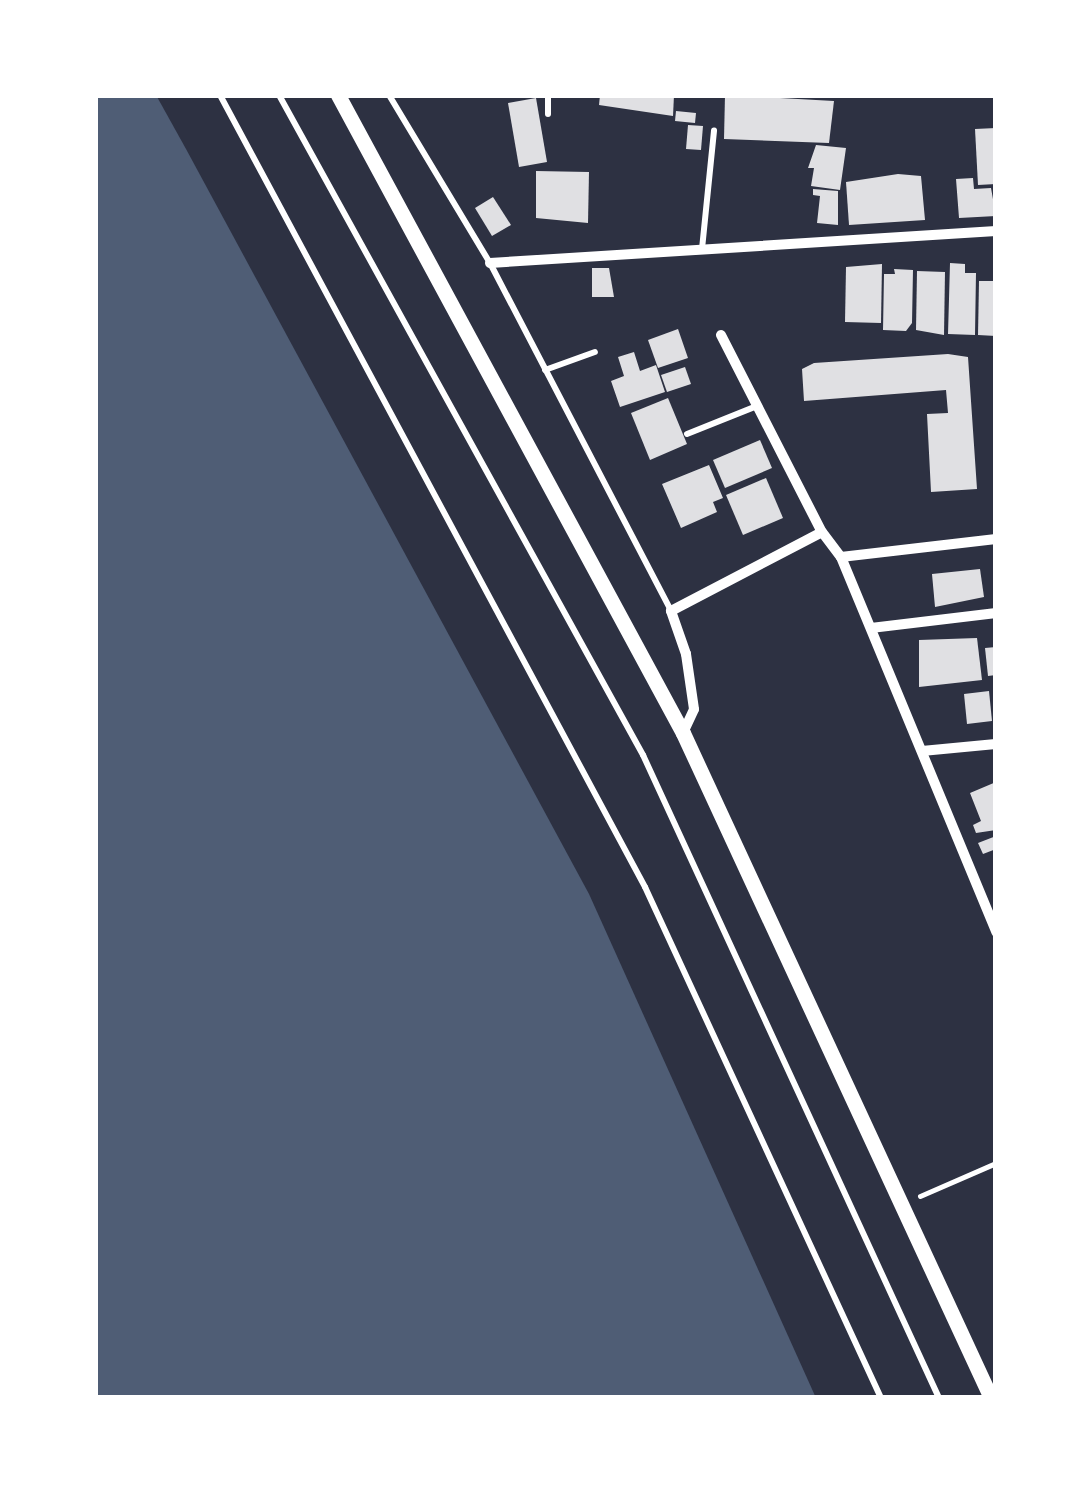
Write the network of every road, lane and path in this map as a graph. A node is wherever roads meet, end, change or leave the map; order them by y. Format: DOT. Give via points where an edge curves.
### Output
graph roads {
  1 [pos="220,95"];
  2 [pos="278,95"];
  3 [pos="338,95"];
  4 [pos="389,95"];
  5 [pos="548,95"];
  6 [pos="548,114"];
  7 [pos="714,131"];
  8 [pos="996,231"];
  9 [pos="702,250"];
  10 [pos="490,264"];
  11 [pos="721,336"];
  12 [pos="595,352"];
  13 [pos="546,370"];
  14 [pos="758,406"];
  15 [pos="687,434"];
  16 [pos="822,532"];
  17 [pos="996,539"];
  18 [pos="841,557"];
  19 [pos="670,611"];
  20 [pos="996,613"];
  21 [pos="871,628"];
  22 [pos="683,733"];
  23 [pos="996,744"];
  24 [pos="922,752"];
  25 [pos="996,932"];
  26 [pos="996,1163"];
  27 [pos="916,1198"];
  28 [pos="881,1398"];
  29 [pos="939,1398"];
  30 [pos="991,1398"];
  1 -- 28 [label="lane" via="645,887"];
  2 -- 29 [label="lane" via="642,755"];
  3 -- 22 [label="street"];
  4 -- 10 [label="lane"];
  5 -- 6 [label="lane"];
  7 -- 9 [label="lane"];
  8 -- 9 [label="street"];
  9 -- 10 [label="street"];
  10 -- 13 [label="lane"];
  11 -- 14 [label="street"];
  12 -- 13 [label="lane"];
  13 -- 19 [label="lane"];
  14 -- 15 [label="lane"];
  14 -- 16 [label="street"];
  16 -- 18 [label="street"];
  16 -- 19 [label="street"];
  17 -- 18 [label="street"];
  18 -- 21 [label="street"];
  19 -- 22 [label="street" via="694,709"];
  20 -- 21 [label="street"];
  21 -- 24 [label="street"];
  22 -- 30 [label="street"];
  23 -- 24 [label="street"];
  24 -- 25 [label="street"];
  26 -- 27 [label="path"];
}
